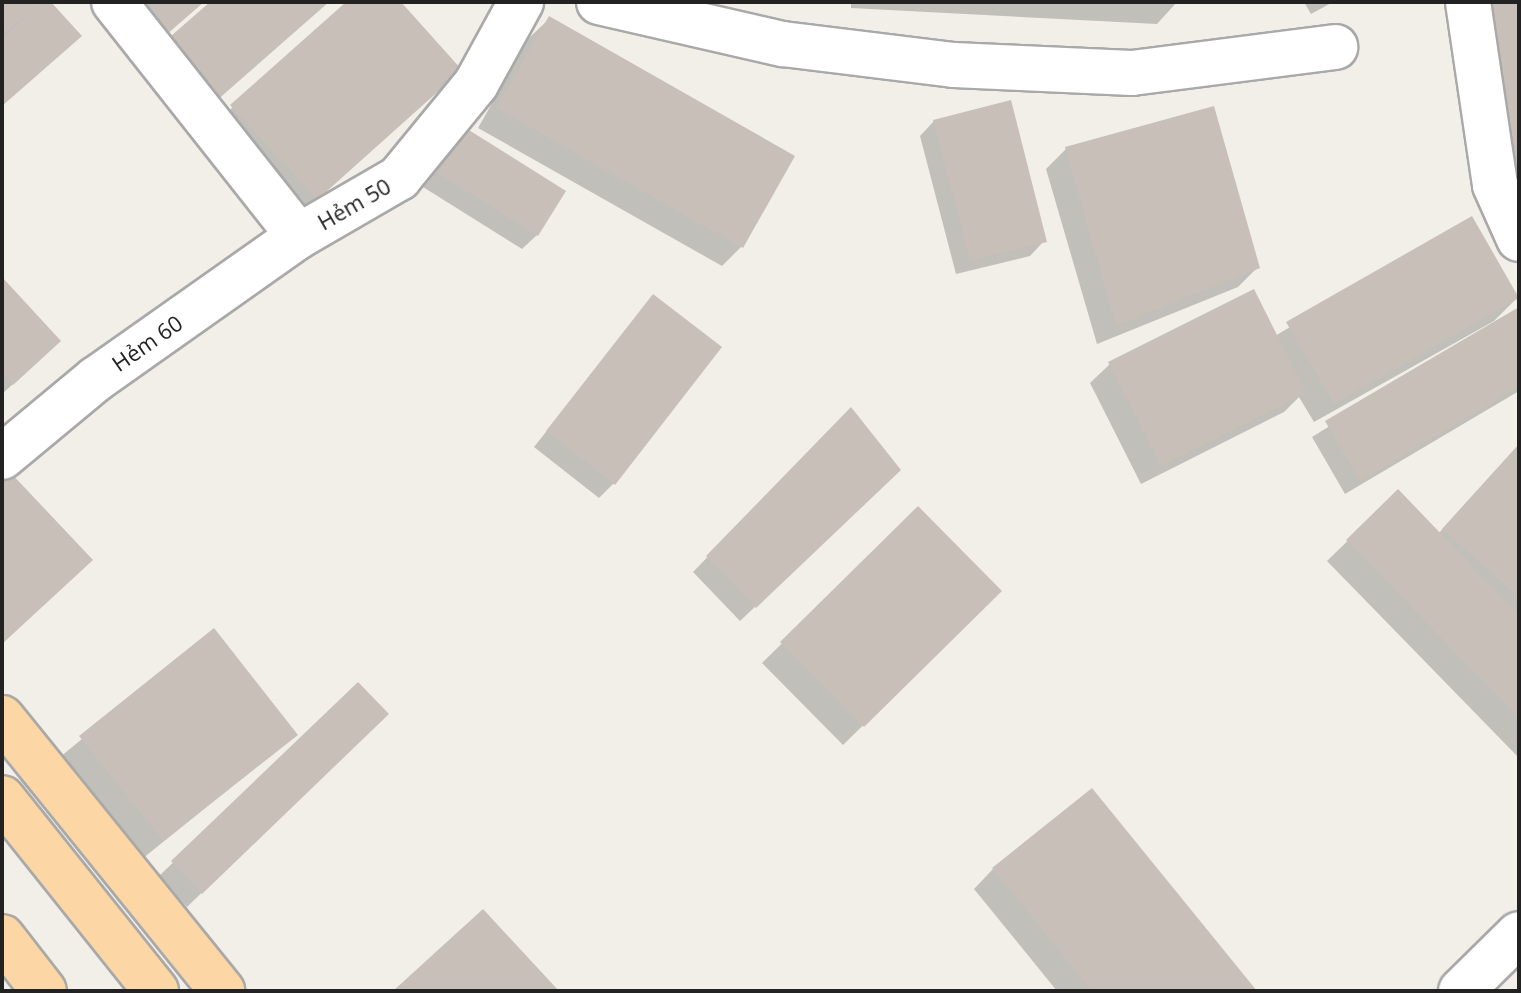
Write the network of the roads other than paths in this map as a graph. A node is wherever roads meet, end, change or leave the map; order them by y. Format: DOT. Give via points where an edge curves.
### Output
graph roads {
  1 [pos="114,2"];
  2 [pos="521,2"];
  3 [pos="599,2"];
  4 [pos="1468,2"];
  5 [pos="1335,47"];
  6 [pos="299,236"];
  7 [pos="1519,239"];
  8 [pos="2,457"];
  9 [pos="2,718"];
  10 [pos="2,798"];
  11 [pos="1519,934"];
  12 [pos="2,937"];
  13 [pos="44,991"];
  14 [pos="156,991"];
  15 [pos="222,991"];
  16 [pos="1461,991"];
  1 -- 6 [label="street, Hẻm 50"];
  2 -- 6 [label="street, Hẻm 50" via="476,84 399,178"];
  3 -- 5 [label="street" via="783,44 954,65 1132,73"];
  4 -- 7 [label="street" via="1495,185"];
  6 -- 8 [label="street, Hẻm 60" via="96,379"];
  9 -- 15 [label="main road"];
  10 -- 14 [label="main road"];
  11 -- 16 [label="street"];
  12 -- 13 [label="main road"];
}
